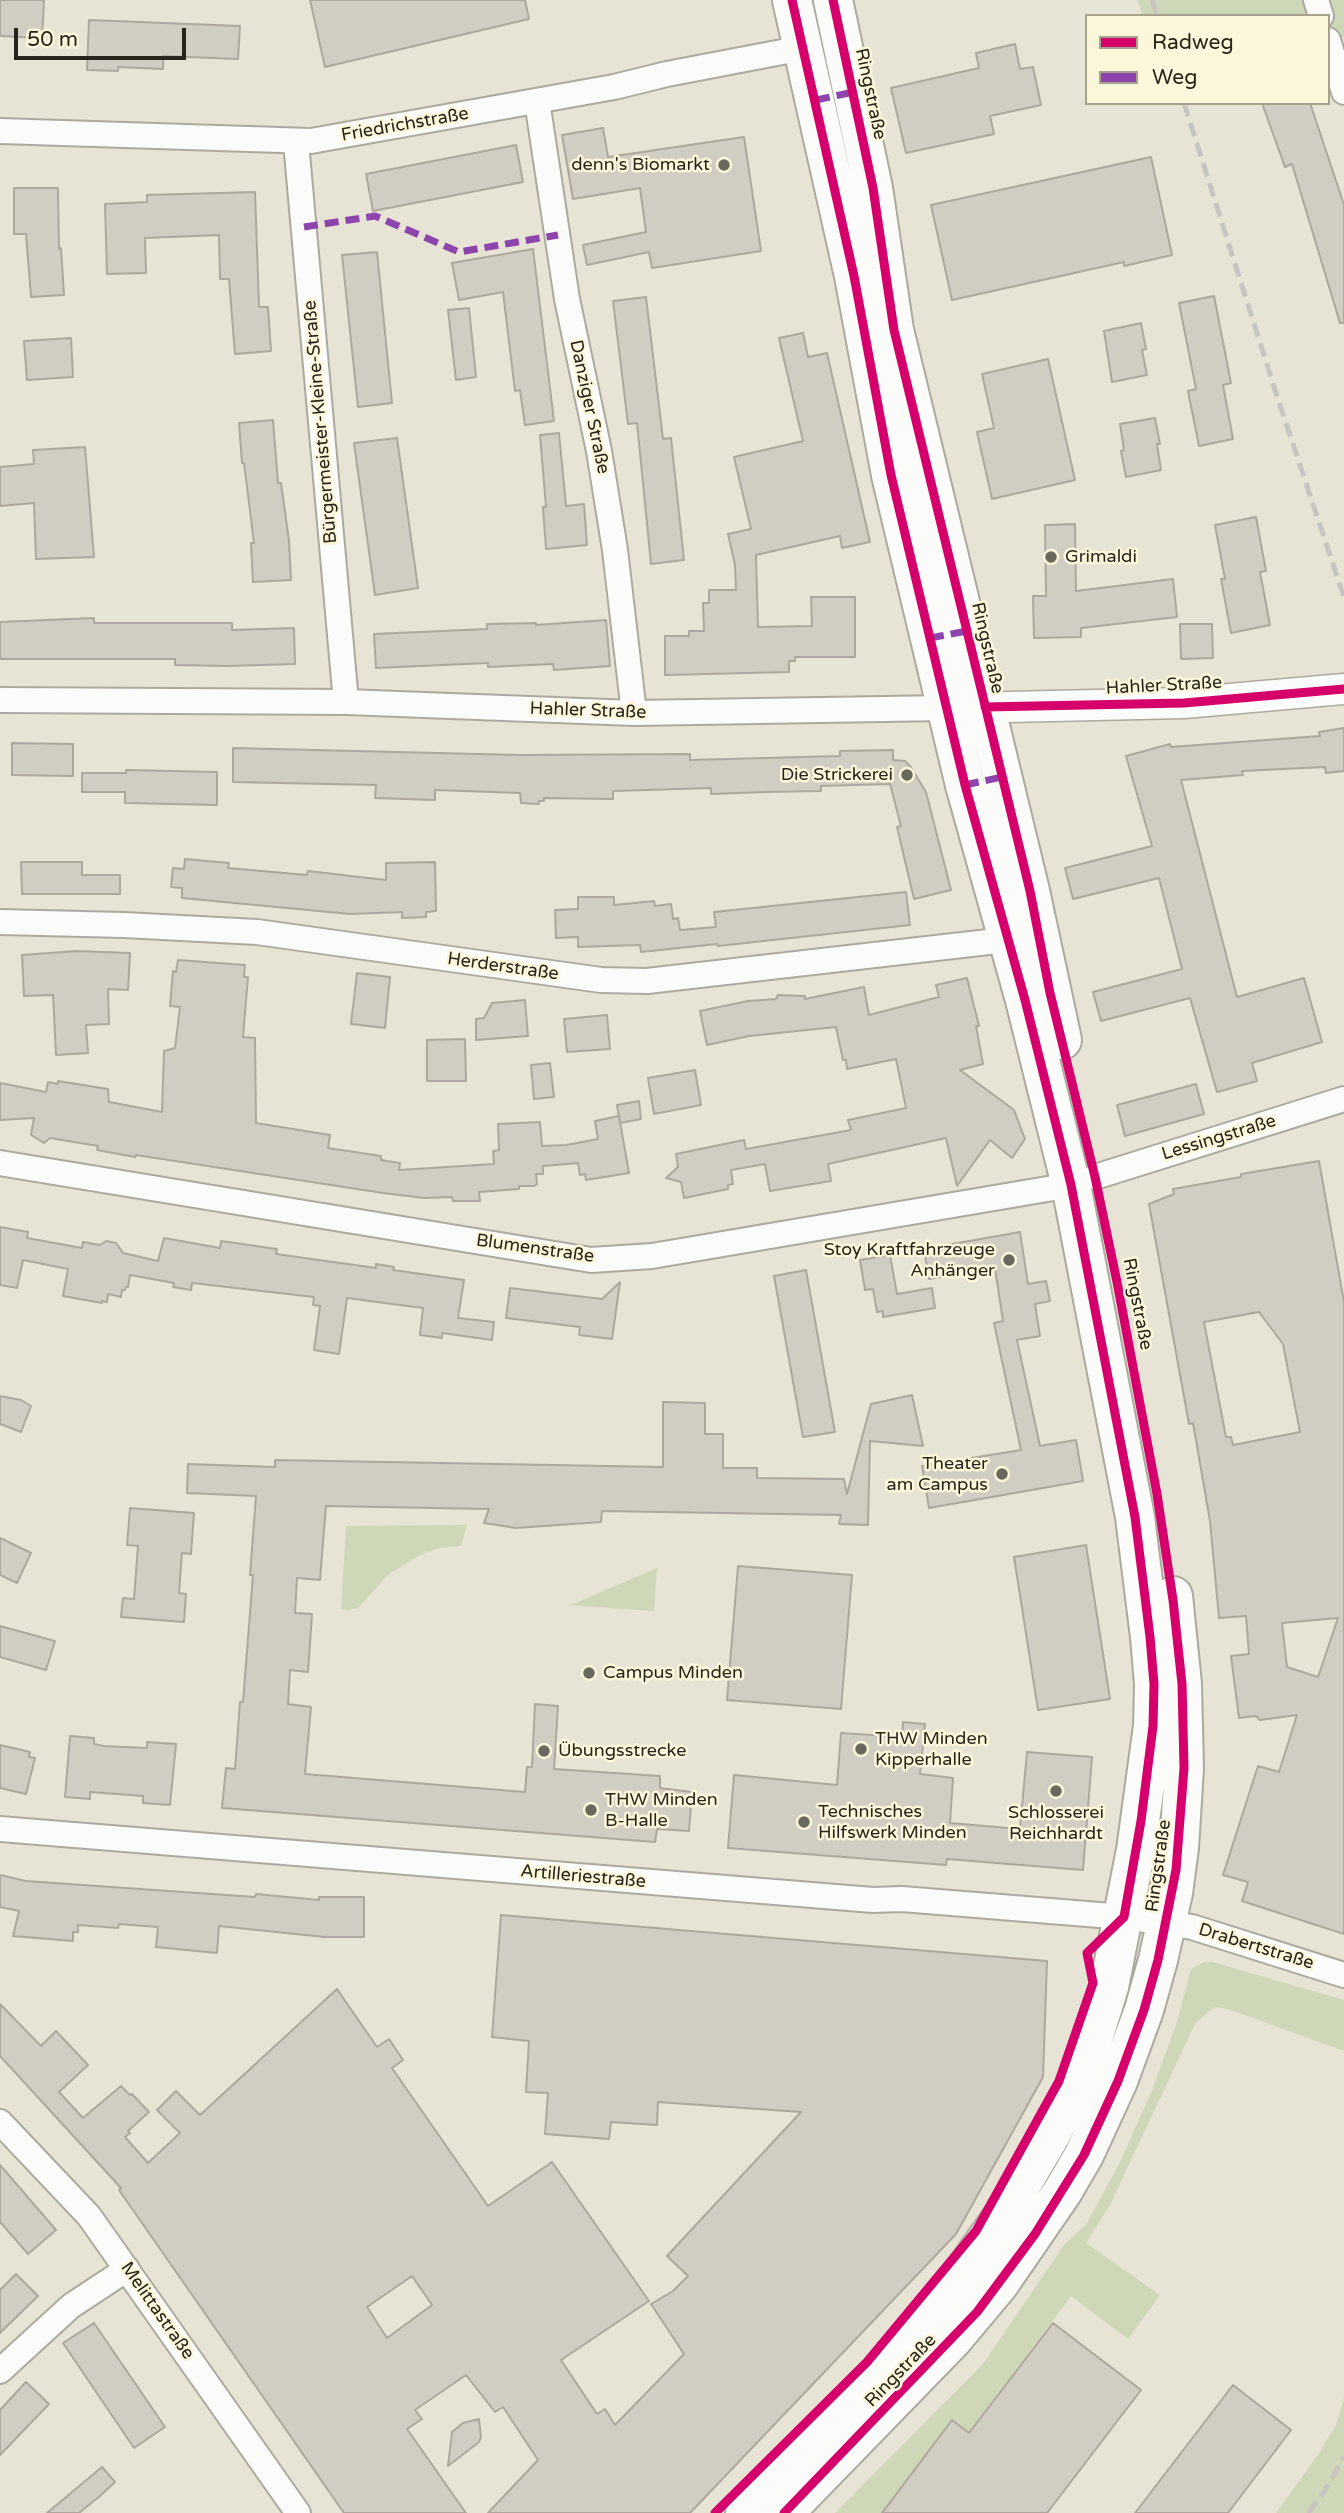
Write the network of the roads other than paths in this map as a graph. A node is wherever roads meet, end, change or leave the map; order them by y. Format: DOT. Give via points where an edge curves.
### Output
graph roads {
  1 [pos="792,0"];
  2 [pos="833,0"];
  3 [pos="1330,46"];
  4 [pos="803,48"];
  5 [pos="1344,92"];
  6 [pos="537,102"];
  7 [pos="0,131"];
  8 [pos="296,142"];
  9 [pos="1344,689"];
  10 [pos="0,700"];
  11 [pos="346,702"];
  12 [pos="985,707"];
  13 [pos="946,708"];
  14 [pos="634,713"];
  15 [pos="0,922"];
  16 [pos="1006,940"];
  17 [pos="1344,1099"];
  18 [pos="0,1163"];
  19 [pos="1083,1181"];
  20 [pos="0,1829"];
  21 [pos="1124,1917"];
  22 [pos="1167,1923"];
  23 [pos="1344,1975"];
  24 [pos="0,2122"];
  25 [pos="127,2269"];
  26 [pos="0,2371"];
  27 [pos="298,2513"];
  28 [pos="745,2513"];
  29 [pos="784,2513"];
  1 -- 4 [label="main road, Ringstraße"];
  2 -- 12 [label="main road, Ringstraße" via="873,188 894,330"];
  3 -- 5 [label="street"];
  4 -- 6 [label="street, Friedrichstraße"];
  4 -- 13 [label="main road, Ringstraße" via="854,276 886,452"];
  6 -- 8 [label="street, Friedrichstraße"];
  6 -- 14 [label="street, Danziger Straße" via="567,299 615,550"];
  7 -- 8 [label="street, Friedrichstraße"];
  8 -- 11 [label="street, Bürgermeister-Kleine-Straße"];
  9 -- 12 [label="street, Hahler Straße" via="1184,703"];
  10 -- 11 [label="street, Hahler Straße"];
  11 -- 14 [label="street, Hahler Straße"];
  12 -- 13 [label="street, Hahler Straße"];
  12 -- 19 [label="main road, Ringstraße" via="1030,891"];
  13 -- 14 [label="street, Hahler Straße"];
  13 -- 16 [label="main road, Ringstraße"];
  15 -- 16 [label="street, Herderstraße" via="257,932 601,980 647,981"];
  16 -- 19 [label="main road, Ringstraße"];
  17 -- 19 [label="street, Lessingstraße"];
  18 -- 19 [label="street, Blumenstraße" via="591,1260 652,1256"];
  19 -- 21 [label="main road, Ringstraße" via="1154,1684 1150,1759"];
  19 -- 22 [label="main road, Ringstraße" via="1157,1493 1173,1600 1184,1768"];
  20 -- 21 [label="street, Artilleriestraße"];
  21 -- 22 [label="street, Artilleriestraße"];
  21 -- 28 [label="main road, Ringstraße" via="1089,2052 1028,2176 932,2316"];
  22 -- 23 [label="street, Drabertstraße" via="1218,1934"];
  22 -- 29 [label="main road, Ringstraße" via="1144,2010 1118,2081 1084,2155 1035,2234 953,2339"];
  24 -- 25 [label="street, Melittastraße" via="89,2216"];
  25 -- 26 [label="street" via="71,2306"];
  25 -- 27 [label="street, Melittastraße"];
}
